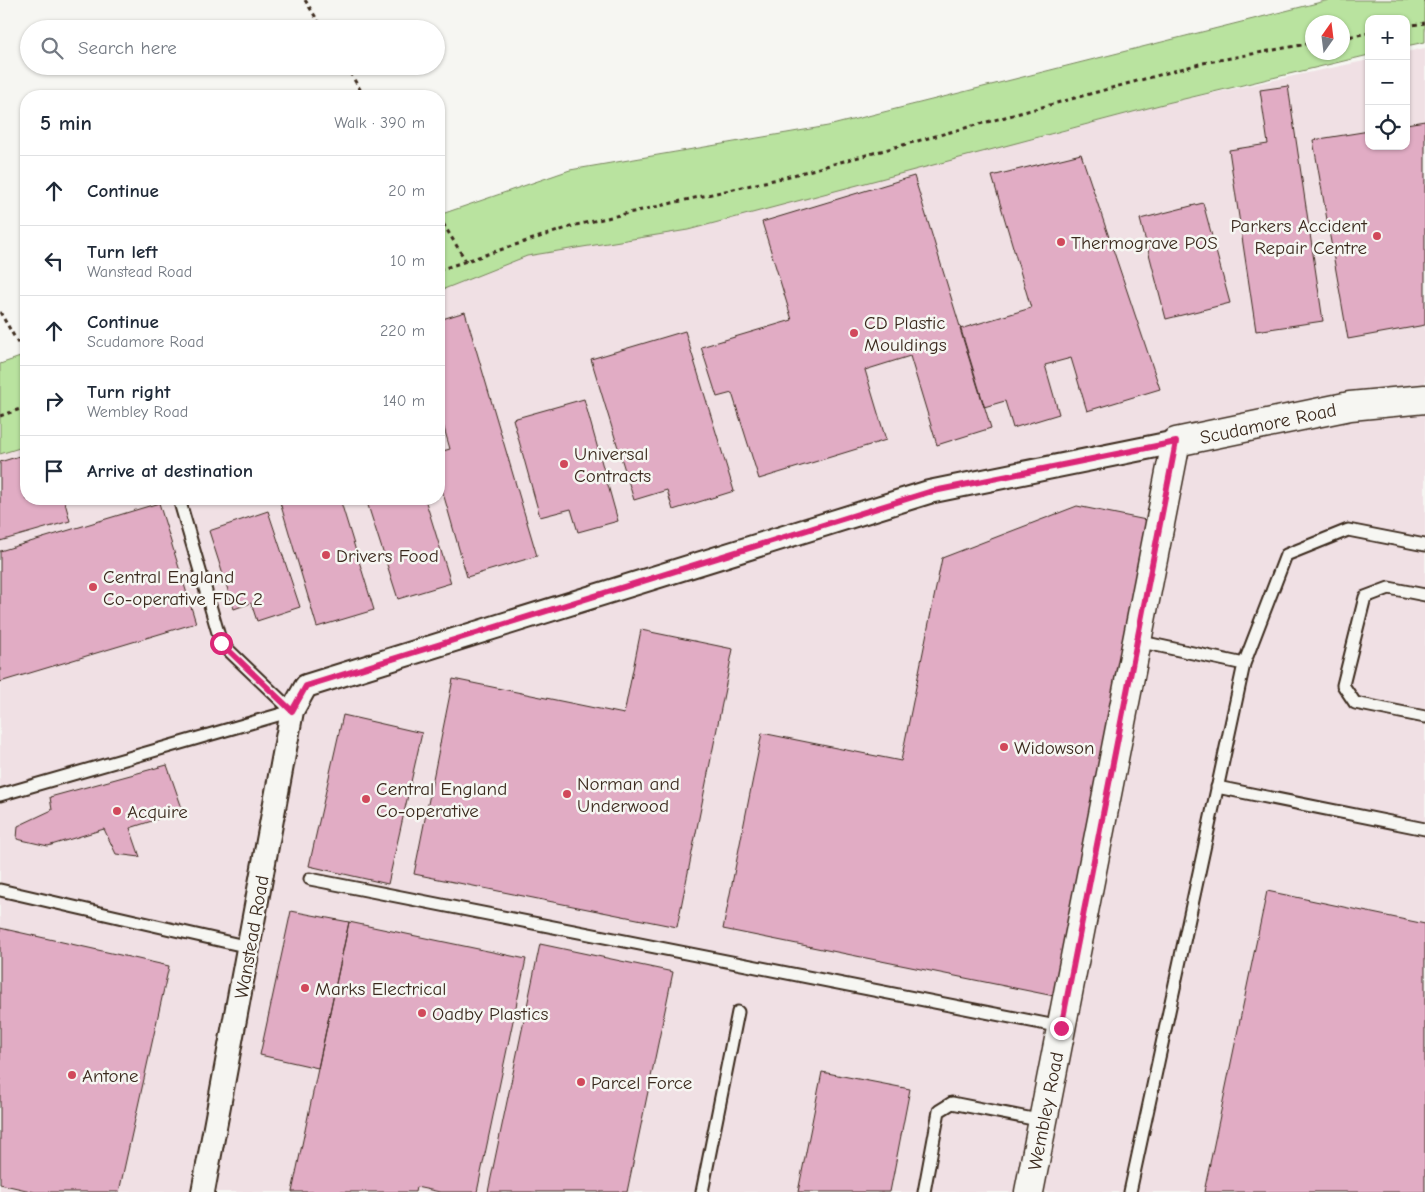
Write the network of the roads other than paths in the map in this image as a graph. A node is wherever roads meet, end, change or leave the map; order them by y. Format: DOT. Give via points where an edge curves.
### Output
graph roads {
  1 [pos="1425,399"];
  2 [pos="1176,442"];
  3 [pos="181,505"];
  4 [pos="1425,545"];
  5 [pos="1425,596"];
  6 [pos="1137,641"];
  7 [pos="1244,664"];
  8 [pos="306,686"];
  9 [pos="292,711"];
  10 [pos="1425,717"];
  11 [pos="1217,787"];
  12 [pos="0,795"];
  13 [pos="1425,829"];
  14 [pos="310,879"];
  15 [pos="0,890"];
  16 [pos="249,947"];
  17 [pos="738,1012"];
  18 [pos="1061,1028"];
  19 [pos="1043,1121"];
  20 [pos="203,1192"];
  21 [pos="702,1192"];
  22 [pos="924,1192"];
  23 [pos="1029,1192"];
  24 [pos="1130,1192"];
  1 -- 2 [label="street, Scudamore Road" via="1350,406"];
  2 -- 6 [label="street, Wembley Road"];
  2 -- 8 [label="street, Scudamore Road" via="929,492"];
  3 -- 9 [label="lane" via="221,643"];
  4 -- 7 [label="lane" via="1348,530 1286,555"];
  5 -- 10 [label="lane" via="1389,588 1365,596 1343,685 1354,703"];
  6 -- 7 [label="lane"];
  6 -- 18 [label="street, Wembley Road"];
  7 -- 11 [label="lane"];
  8 -- 9 [label="street, Wanstead Road"];
  9 -- 12 [label="lane"];
  9 -- 16 [label="street, Wanstead Road"];
  11 -- 13 [label="lane"];
  11 -- 24 [label="lane"];
  14 -- 18 [label="lane"];
  15 -- 16 [label="lane"];
  16 -- 20 [label="street, Wanstead Road"];
  17 -- 21 [label="lane"];
  18 -- 19 [label="street, Wembley Road"];
  19 -- 22 [label="lane" via="952,1103 939,1111"];
  19 -- 23 [label="street, Wembley Road"];
}
